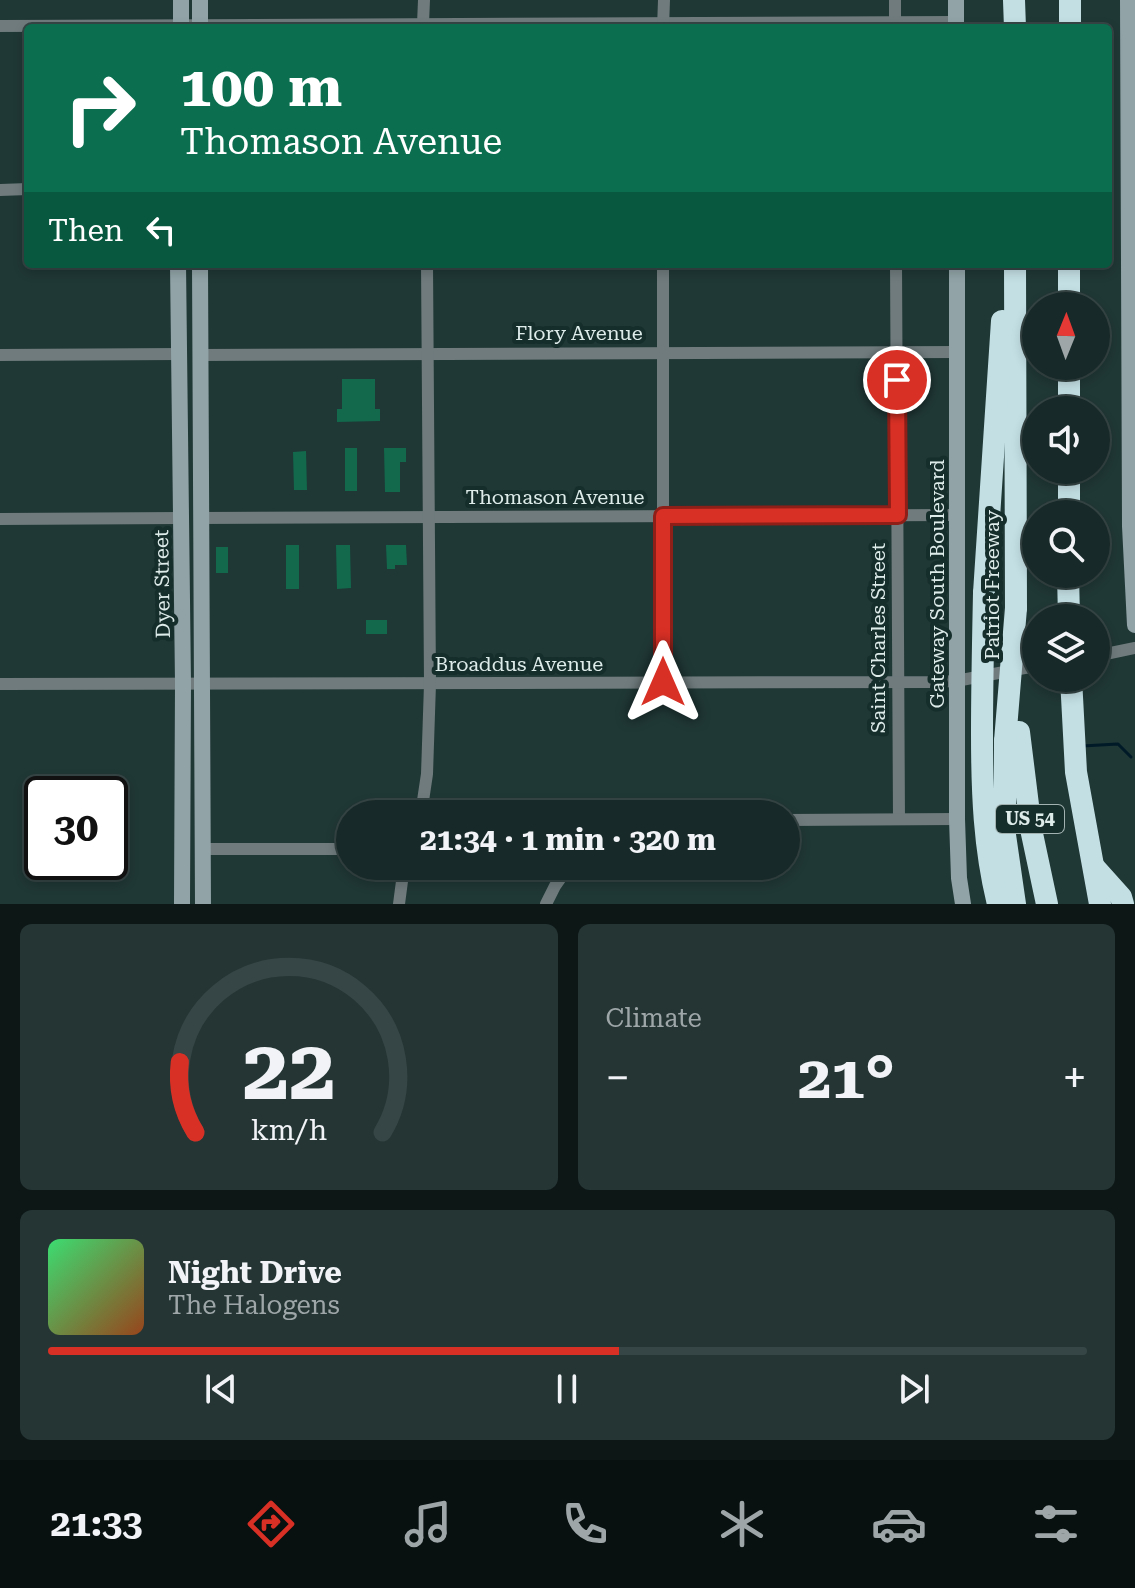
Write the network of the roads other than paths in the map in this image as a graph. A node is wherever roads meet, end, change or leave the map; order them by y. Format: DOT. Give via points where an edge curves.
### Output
graph roads {
  1 [pos="181,0"];
  2 [pos="200,0"];
  3 [pos="424,0"];
  4 [pos="664,0"];
  5 [pos="895,0"];
  6 [pos="956,0"];
  7 [pos="1014,0"];
  8 [pos="1070,0"];
  9 [pos="1128,0"];
  10 [pos="181,24"];
  11 [pos="200,24"];
  12 [pos="425,24"];
  13 [pos="663,24"];
  14 [pos="895,24"];
  15 [pos="956,24"];
  16 [pos="1015,24"];
  17 [pos="1070,24"];
  18 [pos="0,26"];
  19 [pos="24,26"];
  20 [pos="24,189"];
  21 [pos="0,190"];
  22 [pos="178,268"];
  23 [pos="181,268"];
  24 [pos="200,268"];
  25 [pos="427,268"];
  26 [pos="663,268"];
  27 [pos="896,268"];
  28 [pos="957,268"];
  29 [pos="1005,268"];
  30 [pos="1015,268"];
  31 [pos="1069,268"];
  32 [pos="1069,292"];
  33 [pos="897,352"];
  34 [pos="957,352"];
  35 [pos="663,353"];
  36 [pos="179,354"];
  37 [pos="428,354"];
  38 [pos="0,355"];
  39 [pos="200,355"];
  40 [pos="201,422"];
  41 [pos="898,515"];
  42 [pos="957,515"];
  43 [pos="663,516"];
  44 [pos="428,517"];
  45 [pos="180,518"];
  46 [pos="201,518"];
  47 [pos="0,519"];
  48 [pos="1135,625"];
  49 [pos="1135,648"];
  50 [pos="1110,653"];
  51 [pos="1022,669"];
  52 [pos="956,681"];
  53 [pos="663,682"];
  54 [pos="899,682"];
  55 [pos="0,684"];
  56 [pos="183,684"];
  57 [pos="202,684"];
  58 [pos="430,684"];
  59 [pos="1071,692"];
  60 [pos="1012,737"];
  61 [pos="423,800"];
  62 [pos="899,819"];
  63 [pos="957,819"];
  64 [pos="800,820"];
  65 [pos="182,849"];
  66 [pos="203,849"];
  67 [pos="336,849"];
  68 [pos="1094,867"];
  69 [pos="402,880"];
  70 [pos="559,880"];
  71 [pos="182,904"];
  72 [pos="197,904"];
  73 [pos="203,904"];
  74 [pos="399,904"];
  75 [pos="546,904"];
  76 [pos="963,904"];
  77 [pos="998,904"];
  78 [pos="1015,904"];
  79 [pos="1047,904"];
  80 [pos="1100,904"];
  81 [pos="1123,904"];
  1 -- 10 [label="main road"];
  2 -- 11 [label="main road"];
  3 -- 12 [label="street"];
  4 -- 13 [label="street"];
  5 -- 14 [label="street"];
  6 -- 15 [label="main road"];
  7 -- 16 [label="highway"];
  8 -- 17 [label="highway"];
  9 -- 48 [label="main road"];
  18 -- 19 [label="street"];
  20 -- 21 [label="street"];
  22 -- 36 [label="main road, Dyer Street"];
  23 -- 39 [label="main road" via="187,283 188,342"];
  24 -- 39 [label="main road, Dyer Street"];
  25 -- 37 [label="street"];
  26 -- 35 [label="street"];
  27 -- 33 [label="street, Saint Charles Street"];
  28 -- 34 [label="main road, Gateway South Boulevard"];
  29 -- 77 [label="highway, bridge" via="982,669 983,799"];
  30 -- 60 [label="highway, Patriot Freeway, bridge"];
  31 -- 32 [label="highway"];
  33 -- 34 [label="street, Flory Avenue"];
  33 -- 35 [label="street, Flory Avenue"];
  33 -- 41 [label="street, Saint Charles Street"];
  34 -- 42 [label="main road, Gateway South Boulevard"];
  35 -- 37 [label="street, Flory Avenue"];
  35 -- 43 [label="street"];
  36 -- 38 [label="street"];
  36 -- 40 [label="main road" via="189,366 192,411"];
  36 -- 45 [label="main road, Dyer Street"];
  37 -- 39 [label="street, Flory Avenue"];
  37 -- 44 [label="street"];
  39 -- 40 [label="main road, Dyer Street"];
  40 -- 46 [label="main road, Dyer Street"];
  41 -- 42 [label="street, Thomason Avenue"];
  41 -- 43 [label="street, Thomason Avenue"];
  41 -- 54 [label="street, Saint Charles Street"];
  42 -- 52 [label="main road, Gateway South Boulevard"];
  43 -- 44 [label="street, Thomason Avenue"];
  43 -- 53 [label="street"];
  44 -- 46 [label="street, Thomason Avenue"];
  44 -- 58 [label="street"];
  45 -- 47 [label="street"];
  45 -- 56 [label="main road, Dyer Street"];
  46 -- 57 [label="main road, Dyer Street"];
  49 -- 50 [label="street"];
  51 -- 52 [label="street, Broaddus Avenue"];
  52 -- 54 [label="street, Broaddus Avenue"];
  52 -- 63 [label="main road, Gateway South Boulevard"];
  53 -- 54 [label="street, Broaddus Avenue"];
  53 -- 58 [label="street, Broaddus Avenue"];
  54 -- 62 [label="street, Saint Charles Street"];
  55 -- 56 [label="street, Broaddus Avenue"];
  56 -- 57 [label="street, Broaddus Avenue"];
  56 -- 65 [label="main road, Dyer Street"];
  57 -- 58 [label="street, Broaddus Avenue"];
  57 -- 66 [label="main road, Dyer Street"];
  58 -- 61 [label="street"];
  59 -- 68 [label="highway, US 54" via="1076,772"];
  60 -- 78 [label="highway" via="1005,835"];
  60 -- 79 [label="highway, US 54"];
  62 -- 63 [label="street"];
  62 -- 64 [label="street"];
  63 -- 76 [label="main road, Gateway South Boulevard"];
  65 -- 71 [label="main road, Dyer Street"];
  65 -- 72 [label="main road" via="192,856"];
  66 -- 67 [label="street"];
  66 -- 73 [label="main road, Dyer Street"];
  68 -- 80 [label="highway, US 54"];
  68 -- 81 [label="highway"];
  69 -- 74 [label="street"];
  70 -- 75 [label="street"];
}
